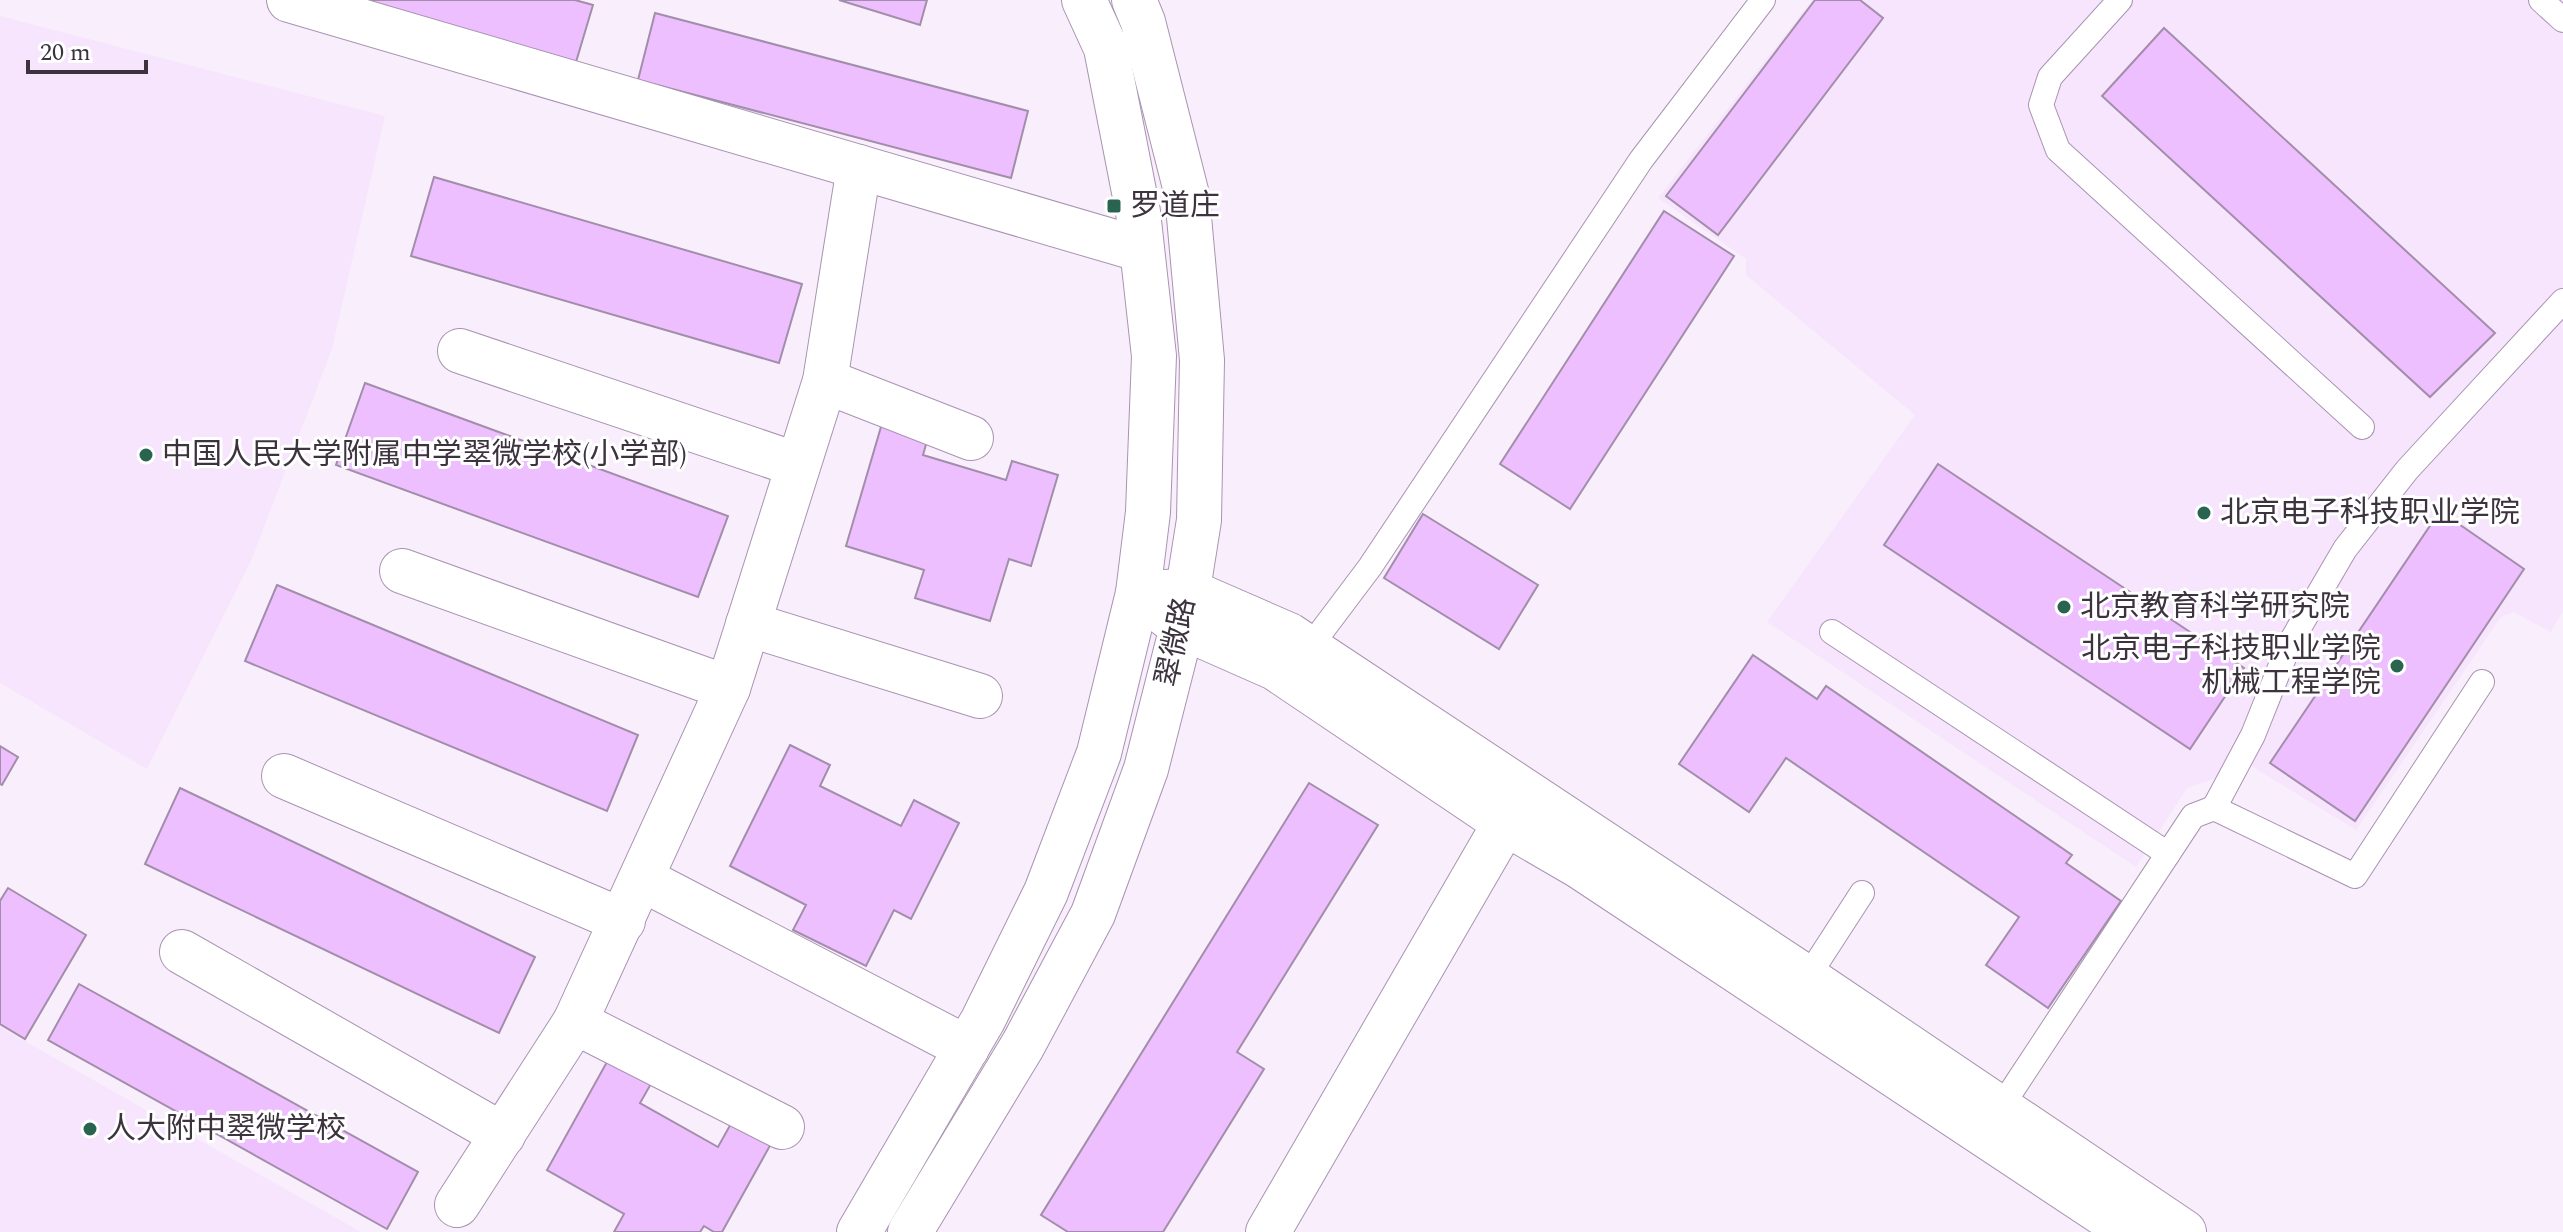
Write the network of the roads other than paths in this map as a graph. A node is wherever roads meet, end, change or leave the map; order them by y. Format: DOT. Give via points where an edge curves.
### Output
graph roads {
  1 [pos="289,0"];
  2 [pos="1084,0"];
  3 [pos="1134,0"];
  4 [pos="1763,0"];
  5 [pos="2120,0"];
  6 [pos="2541,0"];
  7 [pos="2563,20"];
  8 [pos="859,167"];
  9 [pos="1142,250"];
  10 [pos="2563,301"];
  11 [pos="460,351"];
  12 [pos="825,381"];
  13 [pos="2362,427"];
  14 [pos="971,438"];
  15 [pos="798,465"];
  16 [pos="402,571"];
  17 [pos="1138,593"];
  18 [pos="1185,609"];
  19 [pos="748,624"];
  20 [pos="1832,632"];
  21 [pos="1309,648"];
  22 [pos="2482,682"];
  23 [pos="728,688"];
  24 [pos="980,696"];
  25 [pos="284,776"];
  26 [pos="1516,807"];
  27 [pos="2214,808"];
  28 [pos="2168,854"];
  29 [pos="642,879"];
  30 [pos="1862,893"];
  31 [pos="623,921"];
  32 [pos="182,952"];
  33 [pos="1807,978"];
  34 [pos="575,1022"];
  35 [pos="967,1048"];
  36 [pos="2001,1107"];
  37 [pos="782,1127"];
  38 [pos="503,1135"];
  39 [pos="457,1205"];
  40 [pos="859,1232"];
  41 [pos="910,1232"];
  42 [pos="1268,1232"];
  43 [pos="2131,1232"];
  44 [pos="2184,1232"];
  1 -- 8 [label="street"];
  2 -- 9 [label="street, 翠微路" via="1106,48"];
  3 -- 18 [label="street, 翠微路" via="1187,195 1202,360 1199,520"];
  4 -- 21 [label="lane" via="1641,160 1370,567"];
  5 -- 13 [label="lane" via="2050,77 2041,105 2058,150"];
  6 -- 7 [label="lane"];
  8 -- 9 [label="street"];
  8 -- 12 [label="street"];
  9 -- 17 [label="street, 翠微路" via="1154,356 1148,512"];
  10 -- 27 [label="lane" via="2407,470 2345,549 2289,645 2253,735"];
  11 -- 15 [label="street"];
  12 -- 14 [label="street"];
  12 -- 15 [label="street"];
  15 -- 19 [label="street"];
  16 -- 23 [label="street"];
  17 -- 18 [label="street"];
  17 -- 35 [label="street, 翠微路" via="1094,767 1046,892"];
  18 -- 21 [label="street" via="1289,635"];
  18 -- 26 [label="street" via="1275,668"];
  18 -- 41 [label="street, 翠微路" via="1146,769 1093,914 1023,1045"];
  19 -- 23 [label="street"];
  19 -- 24 [label="street"];
  20 -- 28 [label="lane"];
  21 -- 26 [label="street"];
  22 -- 27 [label="lane" via="2355,876"];
  23 -- 29 [label="street"];
  25 -- 31 [label="street"];
  26 -- 33 [label="street"];
  26 -- 42 [label="street"];
  26 -- 43 [label="street" via="1579,866"];
  27 -- 28 [label="lane" via="2193,816"];
  28 -- 36 [label="lane"];
  29 -- 31 [label="street"];
  29 -- 35 [label="street"];
  30 -- 33 [label="lane"];
  31 -- 34 [label="street"];
  32 -- 38 [label="street"];
  33 -- 36 [label="street"];
  34 -- 37 [label="street"];
  34 -- 38 [label="street"];
  35 -- 40 [label="street, 翠微路"];
  36 -- 44 [label="street"];
  38 -- 39 [label="street"];
}
